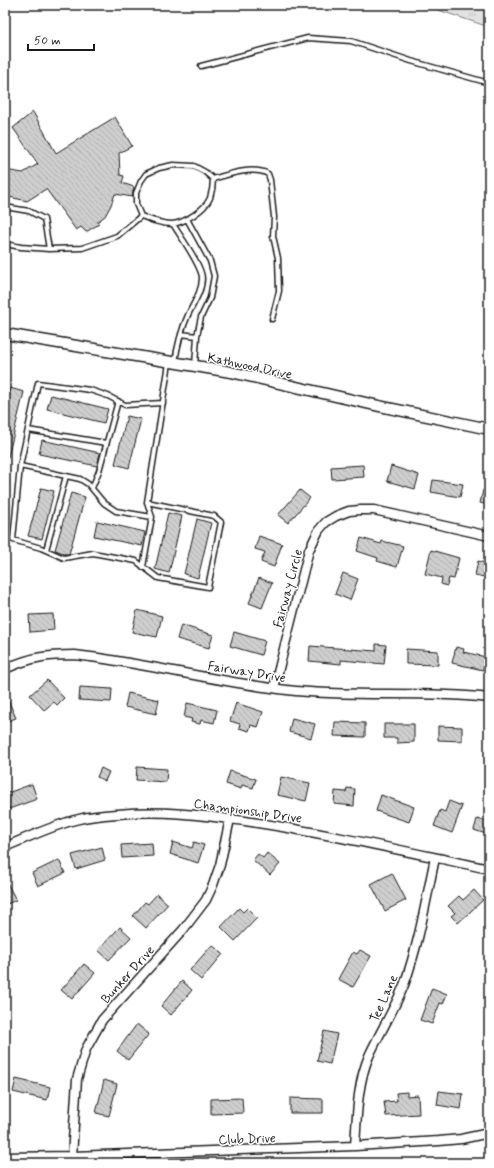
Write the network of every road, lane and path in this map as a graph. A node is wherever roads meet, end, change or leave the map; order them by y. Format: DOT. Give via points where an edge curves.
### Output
graph roads {
  1 [pos="202,66"];
  2 [pos="489,83"];
  3 [pos="214,179"];
  4 [pos="5,207"];
  5 [pos="141,216"];
  6 [pos="187,219"];
  7 [pos="173,224"];
  8 [pos="5,244"];
  9 [pos="49,249"];
  10 [pos="272,319"];
  11 [pos="5,334"];
  12 [pos="181,334"];
  13 [pos="198,336"];
  14 [pos="172,363"];
  15 [pos="195,367"];
  16 [pos="118,401"];
  17 [pos="163,403"];
  18 [pos="489,429"];
  19 [pos="28,430"];
  20 [pos="106,443"];
  21 [pos="20,466"];
  22 [pos="66,476"];
  23 [pos="92,488"];
  24 [pos="147,502"];
  25 [pos="152,517"];
  26 [pos="489,536"];
  27 [pos="46,550"];
  28 [pos="143,567"];
  29 [pos="5,669"];
  30 [pos="274,688"];
  31 [pos="489,698"];
  32 [pos="230,819"];
  33 [pos="5,847"];
  34 [pos="435,858"];
  35 [pos="489,869"];
  36 [pos="489,1133"];
  37 [pos="355,1146"];
  38 [pos="72,1156"];
  39 [pos="5,1157"];
  1 -- 2 [label="lane" via="315,38 351,41"];
  3 -- 5 [label="lane" via="194,166 159,168 146,174 140,181 136,193 136,204"];
  3 -- 6 [label="lane" via="209,200 200,211"];
  3 -- 10 [label="lane" via="231,173 261,170 268,174 274,217 273,236 278,258 279,290"];
  4 -- 9 [label="lane" via="29,211 44,220"];
  5 -- 7 [label="lane" via="159,223"];
  5 -- 9 [label="lane" via="117,236 82,248"];
  6 -- 7 [label="lane"];
  6 -- 13 [label="lane" via="210,261 214,276"];
  7 -- 12 [label="lane" via="202,277 199,294"];
  8 -- 9 [label="lane"];
  11 -- 14 [label="street, Kathwood Drive"];
  12 -- 13 [label="lane"];
  12 -- 14 [label="lane"];
  13 -- 15 [label="lane"];
  14 -- 15 [label="street, Kathwood Drive"];
  14 -- 17 [label="lane"];
  15 -- 18 [label="street, Kathwood Drive" via="231,372"];
  16 -- 17 [label="lane" via="125,405"];
  16 -- 19 [label="lane" via="90,390 38,383"];
  16 -- 20 [label="lane"];
  17 -- 24 [label="lane"];
  19 -- 20 [label="lane"];
  19 -- 21 [label="lane"];
  20 -- 23 [label="lane"];
  21 -- 22 [label="lane"];
  21 -- 27 [label="lane" via="12,540"];
  22 -- 23 [label="lane" via="80,479"];
  22 -- 27 [label="lane"];
  23 -- 25 [label="lane" via="104,503 116,511"];
  24 -- 25 [label="lane"];
  24 -- 28 [label="lane" via="214,516 221,522 208,587 158,578"];
  25 -- 28 [label="lane"];
  26 -- 30 [label="street, Fairway Circle" via="374,510 349,511 326,522 309,550"];
  27 -- 28 [label="lane" via="64,558 93,553 136,561"];
  29 -- 30 [label="street, Fairway Drive" via="36,657 75,655"];
  30 -- 31 [label="street, Fairway Drive"];
  32 -- 33 [label="street, Championship Drive" via="162,812 98,815 63,823"];
  32 -- 34 [label="street, Championship Drive" via="289,827"];
  32 -- 38 [label="street, Bunker Drive" via="220,865 206,900 183,930 102,1020 86,1050 78,1079"];
  34 -- 35 [label="street, Championship Drive"];
  34 -- 37 [label="street, Tee Lane" via="407,976 364,1072 358,1104"];
  36 -- 37 [label="street, Club Drive" via="446,1141"];
  37 -- 38 [label="street, Club Drive"];
  38 -- 39 [label="street, Club Drive"];
}
